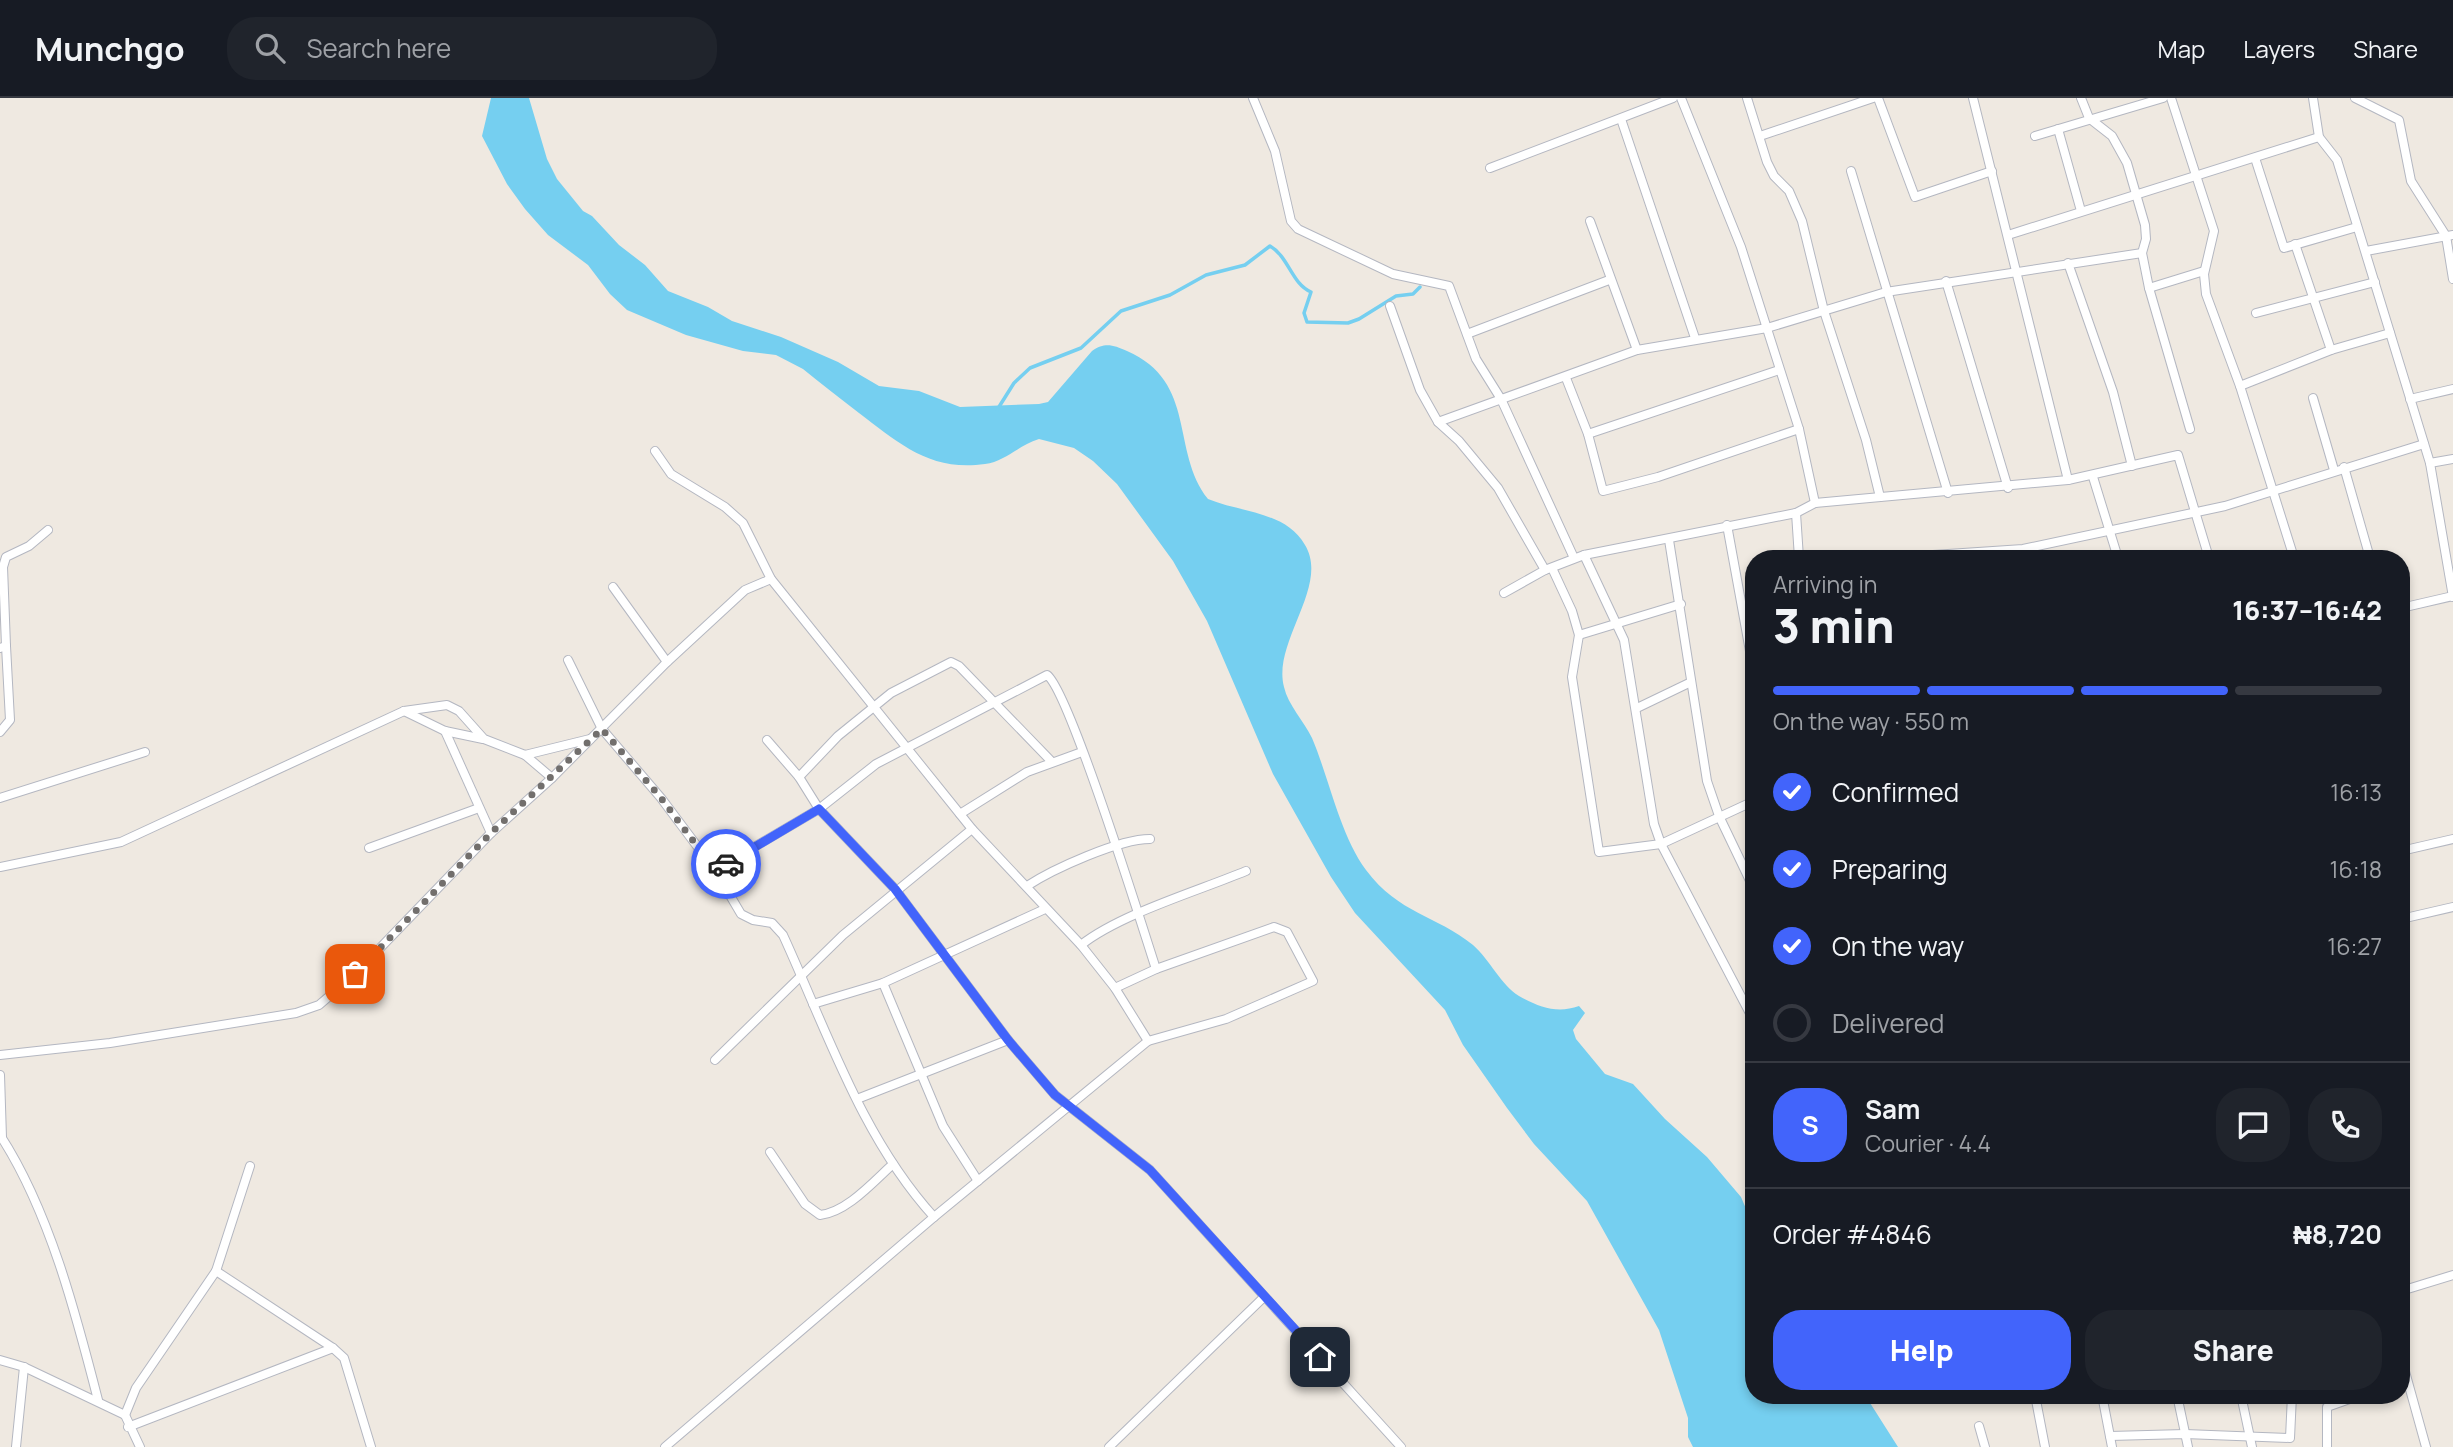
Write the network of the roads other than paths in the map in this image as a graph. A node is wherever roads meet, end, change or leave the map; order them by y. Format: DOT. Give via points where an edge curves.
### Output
graph roads {
  1 [pos="1253,98"];
  2 [pos="1673,98"];
  3 [pos="1681,98"];
  4 [pos="1747,98"];
  5 [pos="1875,98"];
  6 [pos="1973,98"];
  7 [pos="2081,98"];
  8 [pos="2163,98"];
  9 [pos="2171,98"];
  10 [pos="2313,98"];
  11 [pos="2355,98"];
  12 [pos="2144,100"];
  13 [pos="2089,118"];
  14 [pos="1621,119"];
  15 [pos="2058,129"];
  16 [pos="1760,136"];
  17 [pos="2035,136"];
  18 [pos="2319,137"];
  19 [pos="2255,158"];
  20 [pos="1490,168"];
  21 [pos="1851,171"];
  22 [pos="1992,172"];
  23 [pos="2198,175"];
  24 [pos="2137,193"];
  25 [pos="2081,211"];
  26 [pos="1590,221"];
  27 [pos="2357,227"];
  28 [pos="2008,235"];
  29 [pos="2449,235"];
  30 [pos="2295,244"];
  31 [pos="2366,251"];
  32 [pos="2142,253"];
  33 [pos="2068,263"];
  34 [pos="2015,270"];
  35 [pos="2204,271"];
  36 [pos="2453,279"];
  37 [pos="1609,280"];
  38 [pos="1946,281"];
  39 [pos="2375,282"];
  40 [pos="2149,288"];
  41 [pos="1886,292"];
  42 [pos="2313,297"];
  43 [pos="1390,306"];
  44 [pos="1824,310"];
  45 [pos="2256,313"];
  46 [pos="1767,328"];
  47 [pos="2390,333"];
  48 [pos="1467,334"];
  49 [pos="1695,338"];
  50 [pos="1637,350"];
  51 [pos="2331,350"];
  52 [pos="1779,370"];
  53 [pos="1566,378"];
  54 [pos="2240,386"];
  55 [pos="2453,389"];
  56 [pos="2312,398"];
  57 [pos="1500,399"];
  58 [pos="2410,399"];
  59 [pos="1438,422"];
  60 [pos="1799,429"];
  61 [pos="2190,429"];
  62 [pos="1588,434"];
  63 [pos="2424,444"];
  64 [pos="655,451"];
  65 [pos="2453,458"];
  66 [pos="2430,463"];
  67 [pos="2132,466"];
  68 [pos="2344,467"];
  69 [pos="2334,470"];
  70 [pos="2093,477"];
  71 [pos="2068,480"];
  72 [pos="2008,488"];
  73 [pos="2273,491"];
  74 [pos="1948,493"];
  75 [pos="1880,497"];
  76 [pos="1815,503"];
  77 [pos="2194,512"];
  78 [pos="1796,513"];
  79 [pos="1727,525"];
  80 [pos="2109,528"];
  81 [pos="48,530"];
  82 [pos="1669,540"];
  83 [pos="1798,550"];
  84 [pos="2007,550"];
  85 [pos="2116,550"];
  86 [pos="2206,550"];
  87 [pos="2291,550"];
  88 [pos="2368,550"];
  89 [pos="1584,555"];
  90 [pos="1574,558"];
  91 [pos="1549,569"];
  92 [pos="771,579"];
  93 [pos="613,587"];
  94 [pos="1504,593"];
  95 [pos="2453,596"];
  96 [pos="1681,604"];
  97 [pos="2410,606"];
  98 [pos="1745,624"];
  99 [pos="1615,625"];
  100 [pos="1579,635"];
  101 [pos="3,647"];
  102 [pos="568,660"];
  103 [pos="667,662"];
  104 [pos="1689,683"];
  105 [pos="991,701"];
  106 [pos="872,708"];
  107 [pos="1637,708"];
  108 [pos="404,711"];
  109 [pos="602,729"];
  110 [pos="445,731"];
  111 [pos="0,732"];
  112 [pos="484,739"];
  113 [pos="592,739"];
  114 [pos="767,740"];
  115 [pos="906,747"];
  116 [pos="145,752"];
  117 [pos="1082,752"];
  118 [pos="525,755"];
  119 [pos="1052,762"];
  120 [pos="799,777"];
  121 [pos="552,778"];
  122 [pos="0,798"];
  123 [pos="1745,805"];
  124 [pos="479,808"];
  125 [pos="819,809"];
  126 [pos="960,814"];
  127 [pos="1719,817"];
  128 [pos="972,829"];
  129 [pos="491,833"];
  130 [pos="1150,839"];
  131 [pos="2453,839"];
  132 [pos="1661,844"];
  133 [pos="1116,847"];
  134 [pos="369,848"];
  135 [pos="2410,848"];
  136 [pos="0,867"];
  137 [pos="715,870"];
  138 [pos="1745,870"];
  139 [pos="1246,872"];
  140 [pos="1027,886"];
  141 [pos="895,889"];
  142 [pos="2453,907"];
  143 [pos="1045,909"];
  144 [pos="1139,915"];
  145 [pos="2410,917"];
  146 [pos="1081,946"];
  147 [pos="945,956"];
  148 [pos="1156,970"];
  149 [pos="803,975"];
  150 [pos="883,983"];
  151 [pos="1115,988"];
  152 [pos="813,1004"];
  153 [pos="1745,1004"];
  154 [pos="1008,1040"];
  155 [pos="1148,1041"];
  156 [pos="0,1055"];
  157 [pos="715,1060"];
  158 [pos="0,1075"];
  159 [pos="920,1075"];
  160 [pos="857,1099"];
  161 [pos="1071,1106"];
  162 [pos="1,1137"];
  163 [pos="770,1152"];
  164 [pos="893,1164"];
  165 [pos="250,1166"];
  166 [pos="978,1181"];
  167 [pos="933,1217"];
  168 [pos="216,1271"];
  169 [pos="2453,1275"];
  170 [pos="2410,1288"];
  171 [pos="1264,1297"];
  172 [pos="333,1348"];
  173 [pos="0,1360"];
  174 [pos="24,1367"];
  175 [pos="2410,1399"];
  176 [pos="98,1400"];
  177 [pos="2037,1404"];
  178 [pos="2104,1404"];
  179 [pos="2179,1404"];
  180 [pos="2243,1404"];
  181 [pos="2292,1404"];
  182 [pos="2336,1404"];
  183 [pos="125,1415"];
  184 [pos="1979,1426"];
  185 [pos="128,1427"];
  186 [pos="2185,1434"];
  187 [pos="2110,1436"];
  188 [pos="2249,1436"];
  189 [pos="16,1447"];
  190 [pos="140,1447"];
  191 [pos="371,1447"];
  192 [pos="665,1447"];
  193 [pos="1109,1447"];
  194 [pos="1401,1447"];
  195 [pos="1985,1447"];
  196 [pos="2045,1447"];
  197 [pos="2112,1447"];
  198 [pos="2188,1447"];
  199 [pos="2252,1447"];
  200 [pos="2327,1447"];
  201 [pos="2426,1447"];
  1 -- 48 [label="street" via="1275,151 1291,221 1298,229 1393,274 1449,286"];
  2 -- 14 [label="street"];
  3 -- 46 [label="street" via="1741,247"];
  4 -- 16 [label="street"];
  5 -- 16 [label="street"];
  5 -- 22 [label="street" via="1915,197"];
  6 -- 22 [label="street"];
  7 -- 13 [label="street"];
  8 -- 12 [label="street"];
  9 -- 23 [label="street"];
  10 -- 18 [label="street"];
  11 -- 29 [label="street" via="2399,120 2411,181"];
  12 -- 13 [label="street"];
  13 -- 15 [label="street"];
  13 -- 24 [label="street" via="2118,144"];
  14 -- 20 [label="street"];
  14 -- 49 [label="street"];
  15 -- 17 [label="street"];
  15 -- 25 [label="street"];
  16 -- 44 [label="street" via="1767,163 1789,191 1802,221"];
  18 -- 19 [label="street"];
  18 -- 27 [label="street" via="2337,160"];
  19 -- 23 [label="street"];
  19 -- 30 [label="street" via="2284,248"];
  21 -- 41 [label="street"];
  22 -- 28 [label="street"];
  23 -- 24 [label="street"];
  23 -- 35 [label="street" via="2214,231"];
  24 -- 25 [label="street"];
  24 -- 32 [label="street" via="2146,232"];
  25 -- 28 [label="street"];
  26 -- 37 [label="street"];
  27 -- 30 [label="street"];
  27 -- 31 [label="street"];
  28 -- 34 [label="street"];
  29 -- 31 [label="street"];
  29 -- 36 [label="street"];
  30 -- 42 [label="street"];
  31 -- 39 [label="street"];
  32 -- 33 [label="street"];
  32 -- 40 [label="street"];
  33 -- 34 [label="street"];
  33 -- 67 [label="street" via="2113,392"];
  34 -- 38 [label="street"];
  34 -- 71 [label="street"];
  35 -- 40 [label="street"];
  35 -- 54 [label="street" via="2206,293"];
  37 -- 48 [label="street"];
  37 -- 50 [label="street"];
  38 -- 41 [label="street"];
  38 -- 72 [label="street"];
  39 -- 42 [label="street"];
  39 -- 47 [label="street"];
  40 -- 61 [label="street"];
  41 -- 44 [label="street"];
  41 -- 74 [label="street"];
  42 -- 45 [label="street"];
  42 -- 51 [label="street"];
  43 -- 59 [label="street" via="1420,390"];
  44 -- 46 [label="street"];
  44 -- 75 [label="street"];
  46 -- 49 [label="street"];
  46 -- 52 [label="street"];
  47 -- 51 [label="street"];
  47 -- 58 [label="street"];
  48 -- 57 [label="street"];
  49 -- 50 [label="street"];
  50 -- 53 [label="street"];
  51 -- 54 [label="street"];
  52 -- 60 [label="street"];
  52 -- 62 [label="street"];
  53 -- 57 [label="street"];
  53 -- 62 [label="street"];
  54 -- 73 [label="street"];
  55 -- 58 [label="street"];
  56 -- 69 [label="street"];
  57 -- 59 [label="street"];
  57 -- 90 [label="street"];
  58 -- 63 [label="street"];
  59 -- 91 [label="street" via="1498,488"];
  60 -- 62 [label="street" via="1603,491"];
  60 -- 76 [label="street"];
  63 -- 66 [label="street"];
  63 -- 68 [label="street"];
  64 -- 92 [label="street" via="671,474 743,523"];
  65 -- 66 [label="street"];
  66 -- 95 [label="street"];
  67 -- 70 [label="street"];
  67 -- 77 [label="street" via="2178,455"];
  68 -- 69 [label="street"];
  68 -- 88 [label="street"];
  69 -- 73 [label="street"];
  70 -- 71 [label="street"];
  70 -- 80 [label="street"];
  71 -- 72 [label="street"];
  72 -- 74 [label="street"];
  73 -- 77 [label="street"];
  73 -- 87 [label="street"];
  74 -- 75 [label="street"];
  75 -- 76 [label="street"];
  76 -- 78 [label="street"];
  77 -- 80 [label="street"];
  77 -- 86 [label="street"];
  78 -- 79 [label="street"];
  78 -- 83 [label="street"];
  79 -- 82 [label="street"];
  79 -- 98 [label="street"];
  80 -- 84 [label="street"];
  80 -- 85 [label="street"];
  81 -- 101 [label="street" via="6,557"];
  82 -- 89 [label="street"];
  82 -- 96 [label="street"];
  89 -- 90 [label="street"];
  89 -- 99 [label="street"];
  90 -- 91 [label="street"];
  91 -- 94 [label="street"];
  91 -- 100 [label="street" via="1572,611"];
  92 -- 103 [label="street" via="744,590"];
  92 -- 106 [label="street"];
  93 -- 103 [label="street"];
  95 -- 97 [label="street"];
  96 -- 99 [label="street"];
  96 -- 104 [label="street"];
  99 -- 100 [label="street"];
  99 -- 107 [label="street" via="1624,640"];
  100 -- 132 [label="street" via="1572,677 1596,848 1599,852"];
  101 -- 111 [label="street" via="10,720"];
  102 -- 109 [label="street"];
  103 -- 109 [label="street"];
  104 -- 107 [label="street"];
  104 -- 127 [label="street" via="1707,781"];
  105 -- 106 [label="street" via="951,662"];
  105 -- 115 [label="street"];
  105 -- 117 [label="street" via="1037,678 1050,677"];
  105 -- 119 [label="street"];
  106 -- 115 [label="street"];
  106 -- 120 [label="street"];
  107 -- 132 [label="street"];
  108 -- 110 [label="street"];
  108 -- 112 [label="street" via="447,705 459,710"];
  108 -- 136 [label="street" via="121,842"];
  109 -- 113 [label="street"];
  109 -- 137 [label="street"];
  110 -- 112 [label="street"];
  110 -- 124 [label="street"];
  112 -- 118 [label="street"];
  113 -- 118 [label="street"];
  113 -- 121 [label="street"];
  114 -- 120 [label="street"];
  115 -- 125 [label="street" via="876,764"];
  115 -- 126 [label="street"];
  116 -- 122 [label="street"];
  117 -- 119 [label="street"];
  117 -- 133 [label="street"];
  118 -- 121 [label="street"];
  119 -- 126 [label="street" via="1027,772"];
  120 -- 125 [label="street"];
  121 -- 129 [label="street"];
  123 -- 127 [label="street"];
  124 -- 129 [label="street"];
  124 -- 134 [label="street"];
  125 -- 137 [label="street"];
  125 -- 141 [label="street"];
  126 -- 128 [label="street"];
  127 -- 132 [label="street"];
  127 -- 138 [label="street"];
  128 -- 140 [label="street"];
  128 -- 141 [label="street"];
  129 -- 156 [label="street" via="355,974 319,1004 296,1013 110,1043"];
  130 -- 133 [label="street"];
  131 -- 135 [label="street"];
  132 -- 153 [label="street"];
  133 -- 140 [label="street" via="1049,872"];
  133 -- 144 [label="street"];
  137 -- 149 [label="street" via="741,914 777,927"];
  139 -- 144 [label="street"];
  140 -- 143 [label="street"];
  141 -- 147 [label="street"];
  141 -- 149 [label="street"];
  142 -- 145 [label="street"];
  143 -- 146 [label="street"];
  143 -- 147 [label="street"];
  144 -- 146 [label="street"];
  144 -- 148 [label="street"];
  146 -- 151 [label="street"];
  147 -- 150 [label="street"];
  147 -- 154 [label="street"];
  148 -- 151 [label="street"];
  148 -- 155 [label="street" via="1280,927 1313,981 1226,1019"];
  149 -- 152 [label="street"];
  149 -- 157 [label="street"];
  150 -- 152 [label="street"];
  150 -- 159 [label="street"];
  151 -- 155 [label="street"];
  152 -- 160 [label="street"];
  154 -- 159 [label="street"];
  154 -- 161 [label="street" via="1055,1095"];
  155 -- 161 [label="street"];
  158 -- 162 [label="street"];
  159 -- 160 [label="street"];
  159 -- 166 [label="street" via="943,1126"];
  160 -- 164 [label="street"];
  161 -- 166 [label="street"];
  161 -- 171 [label="street" via="1150,1170"];
  162 -- 176 [label="street" via="22,1174 54,1252 75,1309"];
  163 -- 164 [label="street" via="805,1204 820,1215 844,1205"];
  164 -- 167 [label="street"];
  165 -- 168 [label="street"];
  166 -- 167 [label="street"];
  167 -- 192 [label="street"];
  168 -- 172 [label="street"];
  168 -- 183 [label="street" via="136,1388"];
  169 -- 170 [label="street"];
  171 -- 193 [label="street"];
  171 -- 194 [label="street"];
  172 -- 185 [label="street"];
  172 -- 191 [label="street" via="344,1358"];
  173 -- 174 [label="street"];
  174 -- 176 [label="street"];
  174 -- 189 [label="street"];
  175 -- 201 [label="street"];
  176 -- 183 [label="street"];
  177 -- 196 [label="street"];
  178 -- 187 [label="street"];
  179 -- 186 [label="street"];
  180 -- 188 [label="street"];
  181 -- 188 [label="street" via="2290,1438"];
  182 -- 200 [label="street" via="2327,1407"];
  183 -- 185 [label="street"];
  184 -- 195 [label="street"];
  185 -- 190 [label="street"];
  186 -- 187 [label="street"];
  186 -- 188 [label="street"];
  186 -- 198 [label="street"];
  187 -- 197 [label="street"];
  188 -- 199 [label="street"];
}
